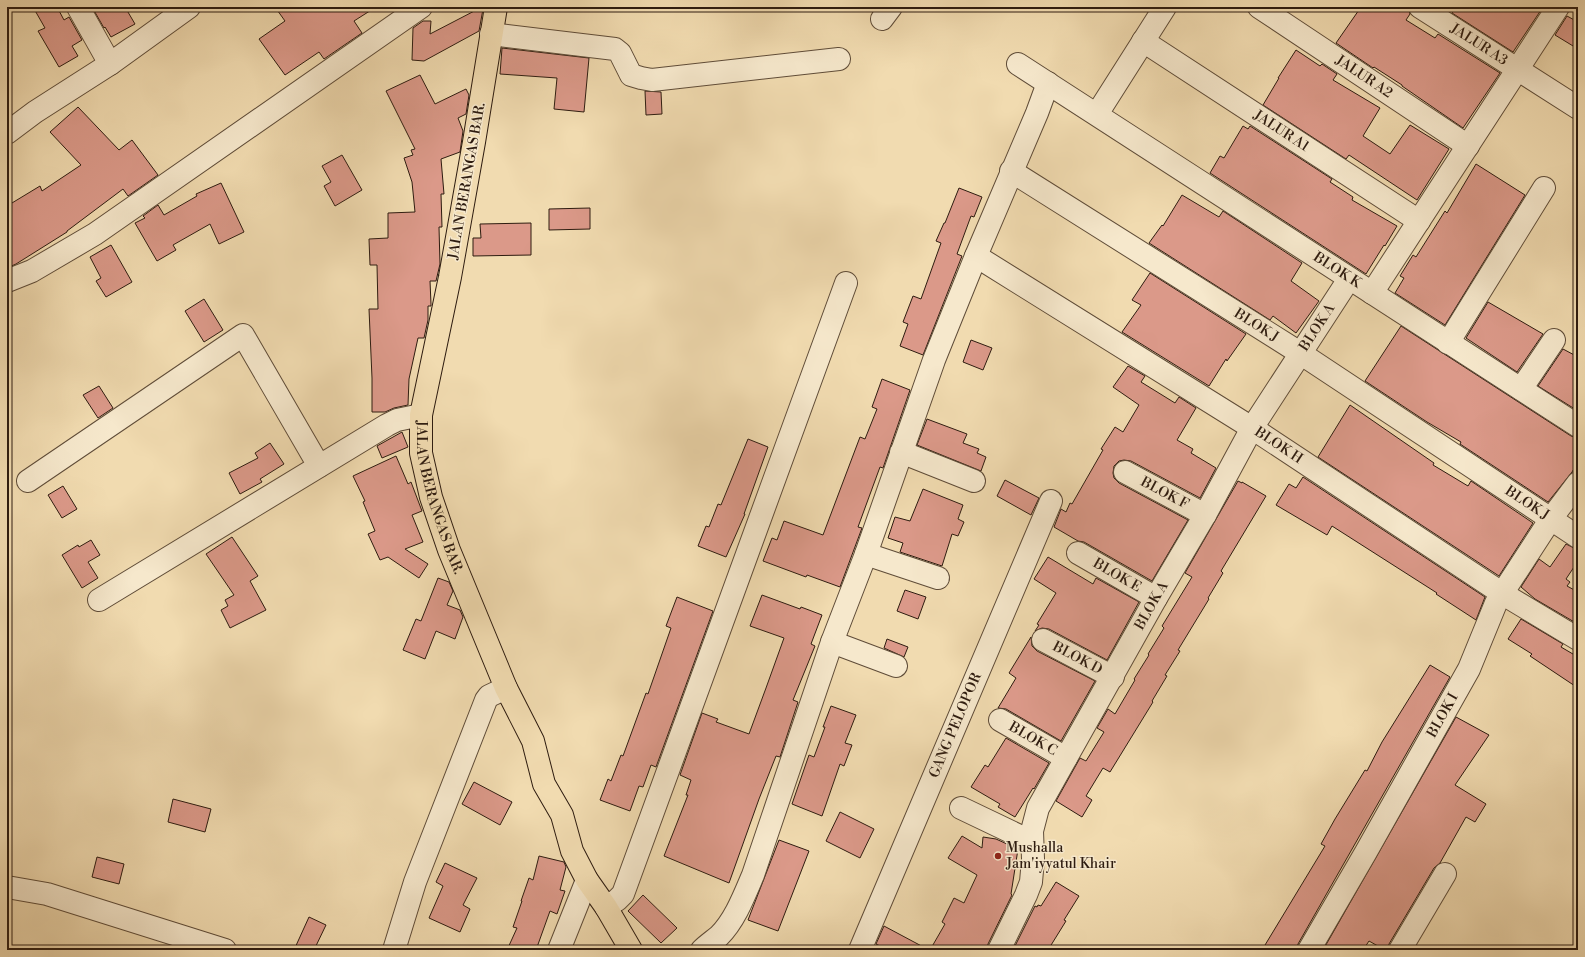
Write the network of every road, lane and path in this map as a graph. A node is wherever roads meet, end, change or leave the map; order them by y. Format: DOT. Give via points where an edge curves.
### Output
graph roads {
  1 [pos="78,7"];
  2 [pos="188,7"];
  3 [pos="421,7"];
  4 [pos="496,7"];
  5 [pos="1165,7"];
  6 [pos="1260,7"];
  7 [pos="1420,7"];
  8 [pos="1558,7"];
  9 [pos="491,34"];
  10 [pos="1143,41"];
  11 [pos="839,59"];
  12 [pos="110,64"];
  13 [pos="1018,64"];
  14 [pos="1517,70"];
  15 [pos="1048,83"];
  16 [pos="1578,108"];
  17 [pos="1097,114"];
  18 [pos="7,133"];
  19 [pos="1468,146"];
  20 [pos="1011,171"];
  21 [pos="1544,188"];
  22 [pos="1419,221"];
  23 [pos="976,256"];
  24 [pos="1349,279"];
  25 [pos="7,281"];
  26 [pos="846,283"];
  27 [pos="1372,293"];
  28 [pos="1554,340"];
  29 [pos="1448,343"];
  30 [pos="1300,353"];
  31 [pos="1521,389"];
  32 [pos="421,415"];
  33 [pos="1578,426"];
  34 [pos="1252,428"];
  35 [pos="901,452"];
  36 [pos="318,466"];
  37 [pos="1125,472"];
  38 [pos="28,481"];
  39 [pos="974,481"];
  40 [pos="1578,483"];
  41 [pos="1051,501"];
  42 [pos="1205,515"];
  43 [pos="1550,520"];
  44 [pos="1578,537"];
  45 [pos="1078,553"];
  46 [pos="866,554"];
  47 [pos="938,578"];
  48 [pos="1503,594"];
  49 [pos="1156,598"];
  50 [pos="99,600"];
  51 [pos="1578,639"];
  52 [pos="1043,640"];
  53 [pos="832,642"];
  54 [pos="896,666"];
  55 [pos="1113,677"];
  56 [pos="506,688"];
  57 [pos="1000,720"];
  58 [pos="1066,758"];
  59 [pos="961,808"];
  60 [pos="1032,842"];
  61 [pos="1445,874"];
  62 [pos="587,880"];
  63 [pos="7,887"];
  64 [pos="606,907"];
  65 [pos="225,950"];
  66 [pos="394,950"];
  67 [pos="559,950"];
  68 [pos="631,950"];
  69 [pos="702,950"];
  70 [pos="860,950"];
  71 [pos="1000,950"];
  72 [pos="1309,950"];
  73 [pos="1400,950"];
  1 -- 12 [label="street"];
  2 -- 12 [label="street"];
  3 -- 25 [label="street" via="95,234 32,271"];
  4 -- 9 [label="main road, JALAN BERANGAS BAR."];
  5 -- 10 [label="street"];
  6 -- 19 [label="street, JALUR A2"];
  7 -- 14 [label="street, JALUR A3"];
  8 -- 14 [label="street"];
  9 -- 11 [label="street" via="615,49 620,53 631,75 652,80"];
  9 -- 32 [label="main road, JALAN BERANGAS BAR." via="452,262"];
  10 -- 17 [label="street"];
  10 -- 22 [label="street, JALUR A1"];
  12 -- 18 [label="street"];
  13 -- 15 [label="street, BLOK K"];
  14 -- 16 [label="street, JALUR A3"];
  14 -- 19 [label="street"];
  15 -- 17 [label="street, BLOK K"];
  15 -- 20 [label="street"];
  17 -- 24 [label="street, BLOK K"];
  19 -- 22 [label="street"];
  20 -- 23 [label="street"];
  20 -- 30 [label="street, BLOK J"];
  21 -- 29 [label="street"];
  22 -- 27 [label="street"];
  23 -- 34 [label="street, BLOK H"];
  23 -- 35 [label="street" via="934,360"];
  24 -- 27 [label="street, BLOK K"];
  24 -- 30 [label="street, BLOK A"];
  26 -- 64 [label="street" via="623,894"];
  27 -- 29 [label="street, BLOK K"];
  28 -- 31 [label="street"];
  29 -- 31 [label="street, BLOK K"];
  30 -- 34 [label="street, BLOK A"];
  30 -- 43 [label="street, BLOK J"];
  31 -- 33 [label="street, BLOK K"];
  32 -- 36 [label="street" via="386,425"];
  32 -- 56 [label="main road, JALAN BERANGAS BAR." via="420,452 431,497 448,550"];
  34 -- 42 [label="street, BLOK A"];
  34 -- 48 [label="street, BLOK H"];
  35 -- 39 [label="street"];
  35 -- 46 [label="street"];
  36 -- 38 [label="street" via="243,335"];
  36 -- 50 [label="street"];
  37 -- 42 [label="street, BLOK F"];
  40 -- 43 [label="street, BLOK I"];
  41 -- 70 [label="street, GANG PELOPOR"];
  42 -- 49 [label="street, BLOK A"];
  43 -- 44 [label="street, BLOK J"];
  43 -- 48 [label="street, BLOK I"];
  45 -- 49 [label="street, BLOK E"];
  46 -- 47 [label="street"];
  46 -- 53 [label="street"];
  48 -- 51 [label="street, BLOK H"];
  48 -- 72 [label="street, BLOK I" via="1496,604 1469,669"];
  49 -- 55 [label="street, BLOK A"];
  52 -- 55 [label="street, BLOK D"];
  53 -- 54 [label="street"];
  53 -- 69 [label="street" via="753,875 739,907 727,926"];
  55 -- 58 [label="street, BLOK A"];
  56 -- 62 [label="main road, JALAN BERANGAS BAR." via="533,741 544,784 562,815 572,851"];
  56 -- 66 [label="street" via="486,700 414,882"];
  57 -- 58 [label="street, BLOK C"];
  58 -- 60 [label="street, BLOK A" via="1038,808"];
  59 -- 60 [label="street"];
  60 -- 71 [label="street, BLOK A" via="1031,882"];
  61 -- 73 [label="street"];
  62 -- 64 [label="main road, JALAN BERANGAS BAR."];
  62 -- 67 [label="street"];
  63 -- 65 [label="street" via="47,894"];
  64 -- 68 [label="main road, JALAN BERANGAS BAR."];
}
